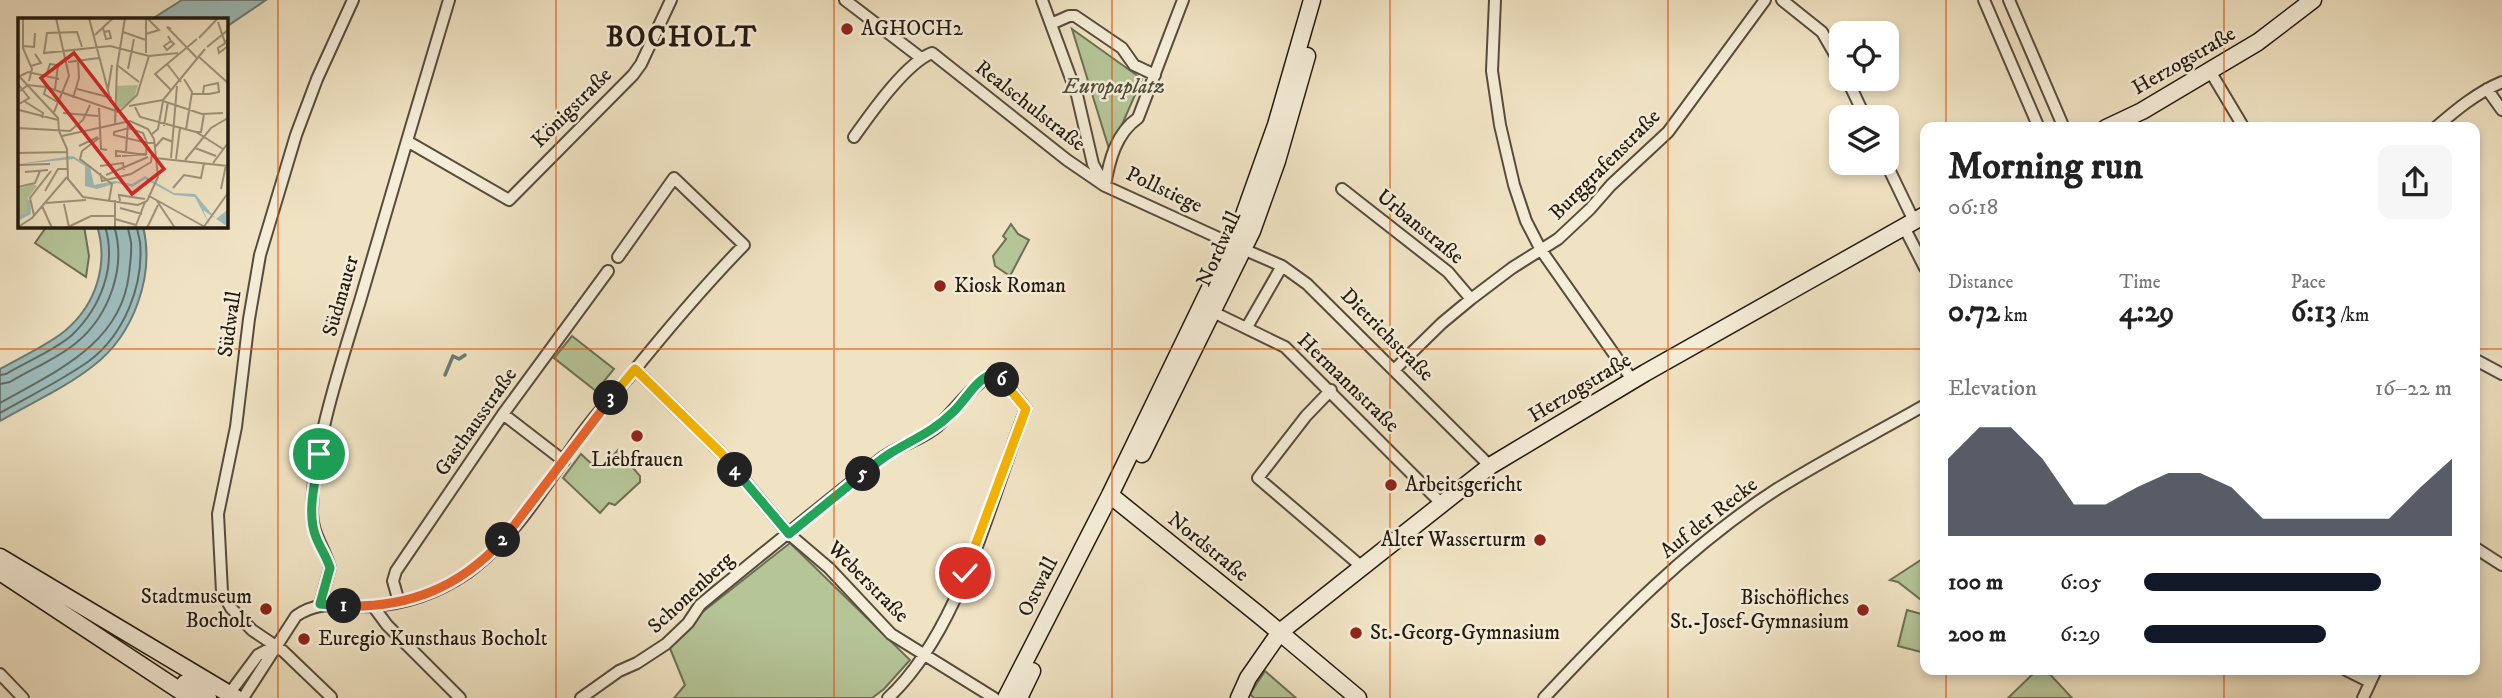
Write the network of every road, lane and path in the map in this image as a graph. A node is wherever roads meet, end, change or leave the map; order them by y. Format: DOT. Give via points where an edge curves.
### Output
graph roads {
  1 [pos="353,0"];
  2 [pos="449,0"];
  3 [pos="671,0"];
  4 [pos="845,0"];
  5 [pos="868,0"];
  6 [pos="1042,0"];
  7 [pos="1183,0"];
  8 [pos="1312,0"];
  9 [pos="1323,0"];
  10 [pos="1495,0"];
  11 [pos="1765,0"];
  12 [pos="1782,0"];
  13 [pos="1984,0"];
  14 [pos="2009,0"];
  15 [pos="2313,0"];
  16 [pos="860,11"];
  17 [pos="1051,24"];
  18 [pos="1829,44"];
  19 [pos="927,55"];
  20 [pos="2210,71"];
  21 [pos="1155,75"];
  22 [pos="2502,82"];
  23 [pos="2487,89"];
  24 [pos="2502,110"];
  25 [pos="2036,122"];
  26 [pos="2061,122"];
  27 [pos="2119,122"];
  28 [pos="2240,122"];
  29 [pos="2443,122"];
  30 [pos="853,137"];
  31 [pos="407,141"];
  32 [pos="1892,175"];
  33 [pos="1105,187"];
  34 [pos="1342,189"];
  35 [pos="1914,221"];
  36 [pos="1238,246"];
  37 [pos="1920,247"];
  38 [pos="1541,250"];
  39 [pos="618,257"];
  40 [pos="1282,266"];
  41 [pos="608,271"];
  42 [pos="1471,299"];
  43 [pos="1213,312"];
  44 [pos="1247,327"];
  45 [pos="2480,362"];
  46 [pos="635,369"];
  47 [pos="1395,369"];
  48 [pos="2502,374"];
  49 [pos="1633,381"];
  50 [pos="1331,390"];
  51 [pos="1920,408"];
  52 [pos="503,414"];
  53 [pos="564,461"];
  54 [pos="1490,466"];
  55 [pos="1114,498"];
  56 [pos="1441,503"];
  57 [pos="789,534"];
  58 [pos="2480,551"];
  59 [pos="0,557"];
  60 [pos="2502,565"];
  61 [pos="1363,566"];
  62 [pos="0,572"];
  63 [pos="399,602"];
  64 [pos="320,604"];
  65 [pos="373,606"];
  66 [pos="1280,632"];
  67 [pos="275,646"];
  68 [pos="925,656"];
  69 [pos="129,658"];
  70 [pos="0,674"];
  71 [pos="2356,675"];
  72 [pos="2374,675"];
  73 [pos="2370,682"];
  74 [pos="233,697"];
  75 [pos="331,697"];
  76 [pos="23,698"];
  77 [pos="167,698"];
  78 [pos="191,698"];
  79 [pos="208,698"];
  80 [pos="460,698"];
  81 [pos="581,698"];
  82 [pos="888,698"];
  83 [pos="994,698"];
  84 [pos="1006,698"];
  85 [pos="1018,698"];
  86 [pos="1239,698"];
  87 [pos="1358,698"];
  88 [pos="1544,698"];
  89 [pos="2363,698"];
  1 -- 67 [label="street, Südwall" via="296,135 260,255 236,427 218,514 222,592 252,630"];
  2 -- 31 [label="street, Südmauer"];
  3 -- 31 [label="street, Königstraße" via="642,64 509,200"];
  4 -- 16 [label="street, Realschulstraße"];
  5 -- 16 [label="street"];
  6 -- 17 [label="street"];
  7 -- 21 [label="street"];
  8 -- 36 [label="main road, Nordwall"];
  9 -- 36 [label="main road, Nordwall" via="1264,199"];
  10 -- 38 [label="street" via="1492,71 1500,125 1514,186"];
  11 -- 38 [label="street, Burggrafenstraße" via="1668,132 1558,239"];
  12 -- 18 [label="street" via="1822,32"];
  13 -- 25 [label="street"];
  14 -- 26 [label="street"];
  15 -- 20 [label="main road, Herzogstraße"];
  16 -- 19 [label="street, Realschulstraße"];
  17 -- 21 [label="street" via="1075,16 1122,48 1135,65"];
  17 -- 33 [label="street" via="1077,95 1093,164"];
  19 -- 30 [label="street"];
  19 -- 33 [label="street, Realschulstraße"];
  20 -- 27 [label="main road, Herzogstraße"];
  20 -- 28 [label="street"];
  21 -- 33 [label="street" via="1138,118 1125,127 1112,155"];
  22 -- 23 [label="street"];
  23 -- 24 [label="street"];
  23 -- 29 [label="street"];
  31 -- 64 [label="street, Südmauer" via="319,454 313,524 330,568"];
  32 -- 35 [label="street"];
  33 -- 36 [label="street, Pollstiege"];
  34 -- 42 [label="street, Urbanstraße" via="1448,272"];
  35 -- 37 [label="street"];
  35 -- 49 [label="main road, Herzogstraße"];
  36 -- 40 [label="street, Dietrichstraße"];
  36 -- 43 [label="main road, Nordwall"];
  36 -- 55 [label="main road, Nordwall"];
  38 -- 42 [label="street"];
  38 -- 49 [label="street"];
  39 -- 46 [label="street" via="674,178 744,245"];
  40 -- 44 [label="street"];
  40 -- 47 [label="street, Dietrichstraße" via="1328,302"];
  41 -- 52 [label="street, Gasthausstraße"];
  42 -- 47 [label="street"];
  43 -- 44 [label="street, Hermannstraße"];
  43 -- 55 [label="main road, Nordwall"];
  44 -- 50 [label="street, Hermannstraße" via="1285,347"];
  45 -- 48 [label="street"];
  46 -- 53 [label="street"];
  46 -- 57 [label="street, Weberstraße" via="721,453"];
  47 -- 54 [label="street, Dietrichstraße"];
  49 -- 54 [label="main road, Herzogstraße"];
  50 -- 56 [label="street, Hermannstraße"];
  50 -- 61 [label="street" via="1258,478"];
  51 -- 88 [label="street, Auf der Recke" via="1777,489 1718,533 1667,574"];
  52 -- 53 [label="street"];
  52 -- 63 [label="street, Gasthausstraße" via="396,571 393,581"];
  53 -- 63 [label="street" via="485,559 452,583"];
  54 -- 56 [label="main road, Herzogstraße"];
  55 -- 66 [label="main road, Nordstraße"];
  55 -- 84 [label="main road, Ostwall"];
  55 -- 85 [label="main road, Ostwall"];
  56 -- 61 [label="main road, Herzogstraße"];
  57 -- 68 [label="street, Weberstraße" via="829,568 891,634"];
  57 -- 68 [label="street, Schonenberg" via="884,457 932,431 981,380 997,373 1026,409 965,573"];
  57 -- 81 [label="street, Schonenberg" via="700,605 666,644"];
  58 -- 60 [label="street"];
  59 -- 74 [label="main road"];
  61 -- 66 [label="main road, Herzogstraße"];
  62 -- 69 [label="main road"];
  63 -- 65 [label="street"];
  64 -- 65 [label="street"];
  64 -- 67 [label="street" via="296,616"];
  65 -- 80 [label="street"];
  66 -- 86 [label="main road, Herzogstraße"];
  66 -- 87 [label="main road, Nordstraße"];
  67 -- 74 [label="street" via="258,655"];
  67 -- 75 [label="street, Südwall"];
  68 -- 82 [label="street"];
  68 -- 83 [label="street, Weberstraße"];
  69 -- 77 [label="main road"];
  69 -- 78 [label="main road"];
  69 -- 79 [label="main road" via="161,668"];
  70 -- 76 [label="street"];
  71 -- 73 [label="street"];
  72 -- 73 [label="street"];
  73 -- 89 [label="street"];
}
